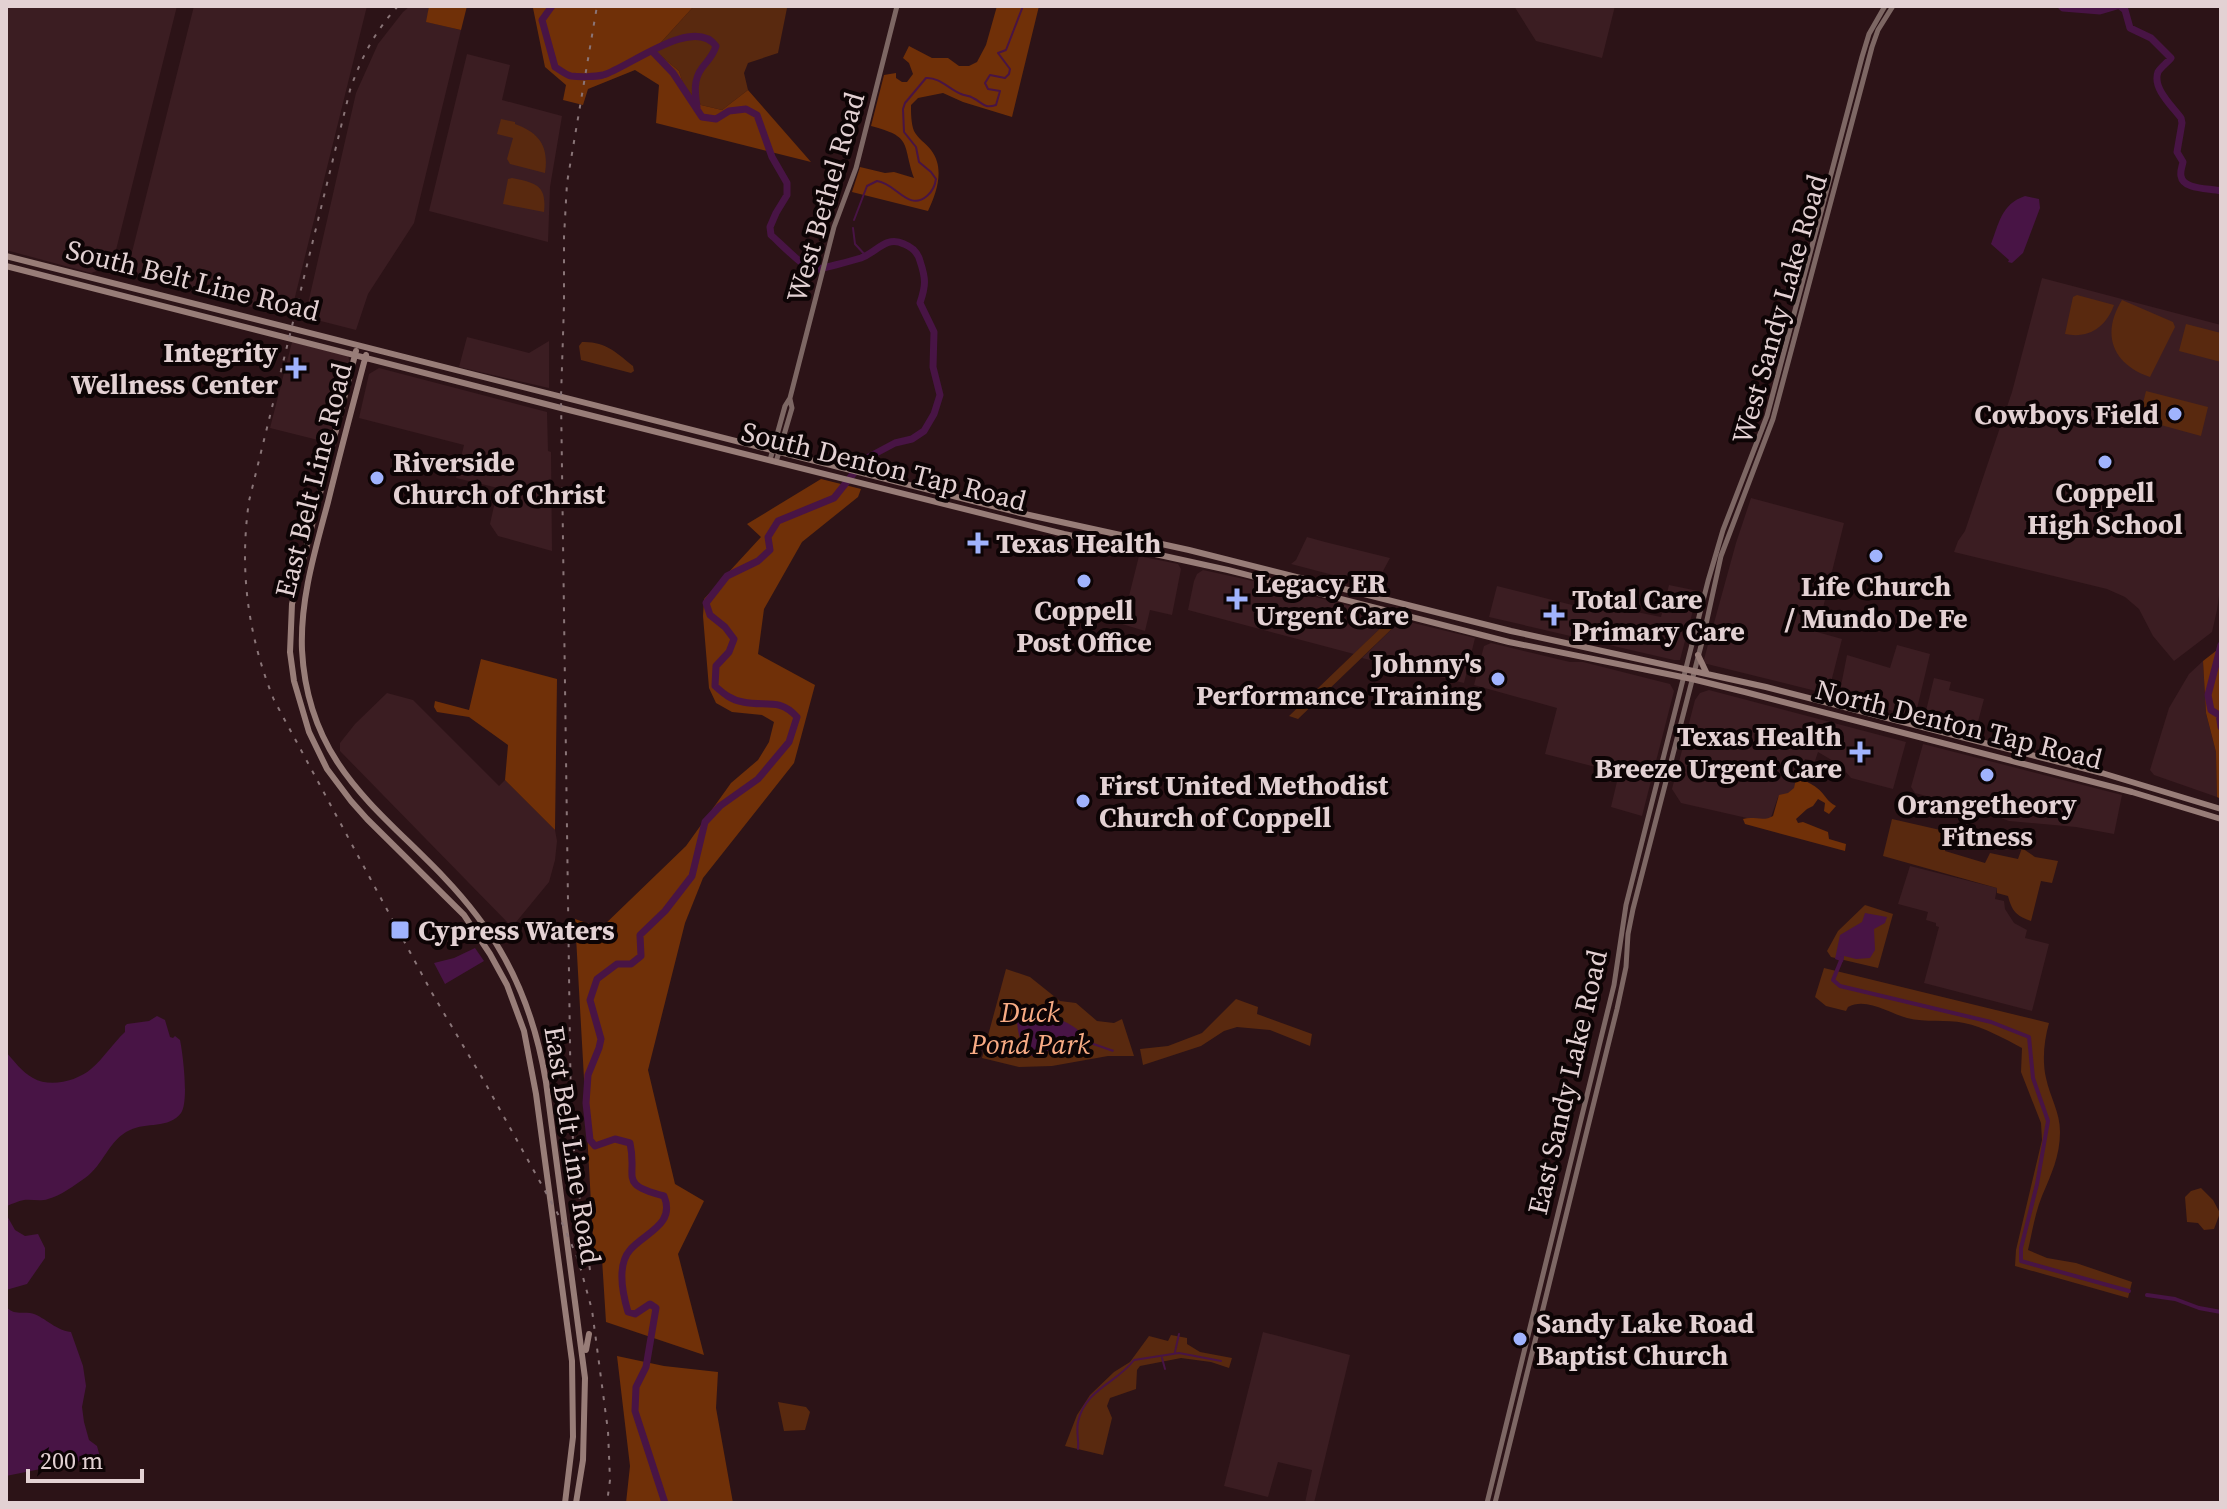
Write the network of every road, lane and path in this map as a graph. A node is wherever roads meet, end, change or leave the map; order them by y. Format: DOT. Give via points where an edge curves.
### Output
graph roads {
  1 [pos="897,6"];
  2 [pos="1885,6"];
  3 [pos="1893,6"];
  4 [pos="6,256"];
  5 [pos="6,266"];
  6 [pos="277,324"];
  7 [pos="272,334"];
  8 [pos="358,345"];
  9 [pos="368,348"];
  10 [pos="356,355"];
  11 [pos="366,357"];
  12 [pos="449,369"];
  13 [pos="446,378"];
  14 [pos="517,386"];
  15 [pos="515,396"];
  16 [pos="611,410"];
  17 [pos="609,420"];
  18 [pos="679,427"];
  19 [pos="676,437"];
  20 [pos="776,451"];
  21 [pos="773,461"];
  22 [pos="1744,486"];
  23 [pos="972,501"];
  24 [pos="970,510"];
  25 [pos="1019,513"];
  26 [pos="1017,522"];
  27 [pos="1274,571"];
  28 [pos="1271,581"];
  29 [pos="1484,624"];
  30 [pos="1482,635"];
  31 [pos="1610,652"];
  32 [pos="1698,655"];
  33 [pos="1607,663"];
  34 [pos="1689,674"];
  35 [pos="1707,674"];
  36 [pos="306,681"];
  37 [pos="295,683"];
  38 [pos="1797,695"];
  39 [pos="1760,696"];
  40 [pos="1828,703"];
  41 [pos="1795,704"];
  42 [pos="1670,733"];
  43 [pos="1672,755"];
  44 [pos="345,775"];
  45 [pos="1658,779"];
  46 [pos="336,781"];
  47 [pos="1666,781"];
  48 [pos="2209,805"];
  49 [pos="2221,809"];
  50 [pos="2205,813"];
  51 [pos="2221,819"];
  52 [pos="488,931"];
  53 [pos="480,938"];
  54 [pos="507,985"];
  55 [pos="521,989"];
  56 [pos="552,1128"];
  57 [pos="541,1129"];
  58 [pos="1554,1228"];
  59 [pos="1562,1231"];
  60 [pos="589,1334"];
  61 [pos="585,1378"];
  62 [pos="565,1503"];
  63 [pos="576,1503"];
  64 [pos="1487,1503"];
  65 [pos="1495,1503"];
  1 -- 20 [label="main road, West Bethel Road"];
  2 -- 22 [label="main road, West Sandy Lake Road" via="1862,57"];
  3 -- 22 [label="main road, West Sandy Lake Road" via="1872,47 1779,400"];
  4 -- 6 [label="main road, South Belt Line Road"];
  5 -- 7 [label="main road, South Belt Line Road"];
  6 -- 7 [label="main road"];
  6 -- 8 [label="main road, South Belt Line Road"];
  7 -- 10 [label="main road, South Belt Line Road"];
  8 -- 9 [label="main road, South Belt Line Road"];
  8 -- 10 [label="main road, East Belt Line Road"];
  9 -- 11 [label="main road, East Belt Line Road"];
  9 -- 12 [label="main road, South Denton Tap Road"];
  10 -- 11 [label="main road, South Denton Tap Road"];
  10 -- 37 [label="main road, East Belt Line Road" via="292,604"];
  11 -- 13 [label="main road, South Denton Tap Road"];
  11 -- 36 [label="main road, East Belt Line Road" via="306,584"];
  12 -- 13 [label="main road"];
  12 -- 14 [label="main road, South Denton Tap Road"];
  13 -- 15 [label="main road, South Denton Tap Road"];
  14 -- 15 [label="main road"];
  14 -- 16 [label="main road, South Denton Tap Road"];
  15 -- 17 [label="main road, South Denton Tap Road"];
  16 -- 17 [label="main road"];
  16 -- 18 [label="main road, South Denton Tap Road"];
  17 -- 19 [label="main road, South Denton Tap Road"];
  18 -- 19 [label="main road"];
  18 -- 20 [label="main road, South Denton Tap Road"];
  19 -- 21 [label="main road, South Denton Tap Road"];
  20 -- 21 [label="main road, West Bethel Road"];
  20 -- 23 [label="main road, South Denton Tap Road"];
  21 -- 24 [label="main road, South Denton Tap Road"];
  22 -- 32 [label="main road, West Sandy Lake Road"];
  22 -- 34 [label="main road, West Sandy Lake Road" via="1713,560"];
  23 -- 24 [label="main road"];
  23 -- 25 [label="main road, South Denton Tap Road"];
  24 -- 26 [label="main road, South Denton Tap Road"];
  25 -- 26 [label="main road"];
  25 -- 27 [label="main road, South Denton Tap Road"];
  26 -- 28 [label="main road, South Denton Tap Road"];
  27 -- 28 [label="main road"];
  27 -- 29 [label="main road, South Denton Tap Road"];
  28 -- 30 [label="main road, South Denton Tap Road"];
  29 -- 30 [label="main road"];
  29 -- 31 [label="main road, South Denton Tap Road"];
  30 -- 33 [label="main road, South Denton Tap Road"];
  31 -- 33 [label="main road"];
  31 -- 34 [label="main road, South Denton Tap Road"];
  32 -- 34 [label="main road, West Sandy Lake Road"];
  32 -- 35 [label="main road"];
  33 -- 34 [label="main road, South Denton Tap Road"];
  34 -- 35 [label="main road, North Denton Tap Road"];
  34 -- 39 [label="main road, North Denton Tap Road"];
  34 -- 42 [label="main road, East Sandy Lake Road"];
  34 -- 43 [label="main road, East Sandy Lake Road"];
  35 -- 38 [label="main road, North Denton Tap Road"];
  36 -- 37 [label="main road"];
  36 -- 44 [label="main road, East Belt Line Road" via="314,715"];
  37 -- 46 [label="main road, East Belt Line Road" via="309,732"];
  38 -- 39 [label="main road"];
  38 -- 40 [label="main road, North Denton Tap Road"];
  39 -- 41 [label="main road, North Denton Tap Road"];
  40 -- 41 [label="main road" via="1800,699"];
  40 -- 48 [label="main road, North Denton Tap Road"];
  41 -- 50 [label="main road, North Denton Tap Road"];
  42 -- 43 [label="main road"];
  42 -- 45 [label="main road, East Sandy Lake Road"];
  43 -- 47 [label="main road, East Sandy Lake Road"];
  44 -- 46 [label="main road"];
  44 -- 52 [label="main road, East Belt Line Road" via="462,896"];
  45 -- 47 [label="main road"];
  45 -- 58 [label="main road, East Sandy Lake Road"];
  46 -- 53 [label="main road, East Belt Line Road"];
  47 -- 59 [label="main road, East Sandy Lake Road"];
  48 -- 49 [label="main road, North Denton Tap Road"];
  48 -- 50 [label="main road"];
  50 -- 51 [label="main road, North Denton Tap Road"];
  52 -- 53 [label="main road"];
  52 -- 55 [label="main road, East Belt Line Road"];
  53 -- 54 [label="main road, East Belt Line Road"];
  54 -- 55 [label="main road"];
  54 -- 57 [label="main road, East Belt Line Road" via="530,1056"];
  55 -- 56 [label="main road, East Belt Line Road" via="540,1050"];
  56 -- 57 [label="main road"];
  56 -- 61 [label="main road, East Belt Line Road"];
  57 -- 62 [label="main road, East Belt Line Road" via="572,1361 573,1437"];
  58 -- 59 [label="main road"];
  58 -- 64 [label="main road, East Sandy Lake Road"];
  59 -- 65 [label="main road, East Sandy Lake Road"];
  60 -- 61 [label="main road"];
  61 -- 63 [label="main road, East Belt Line Road"];
}
